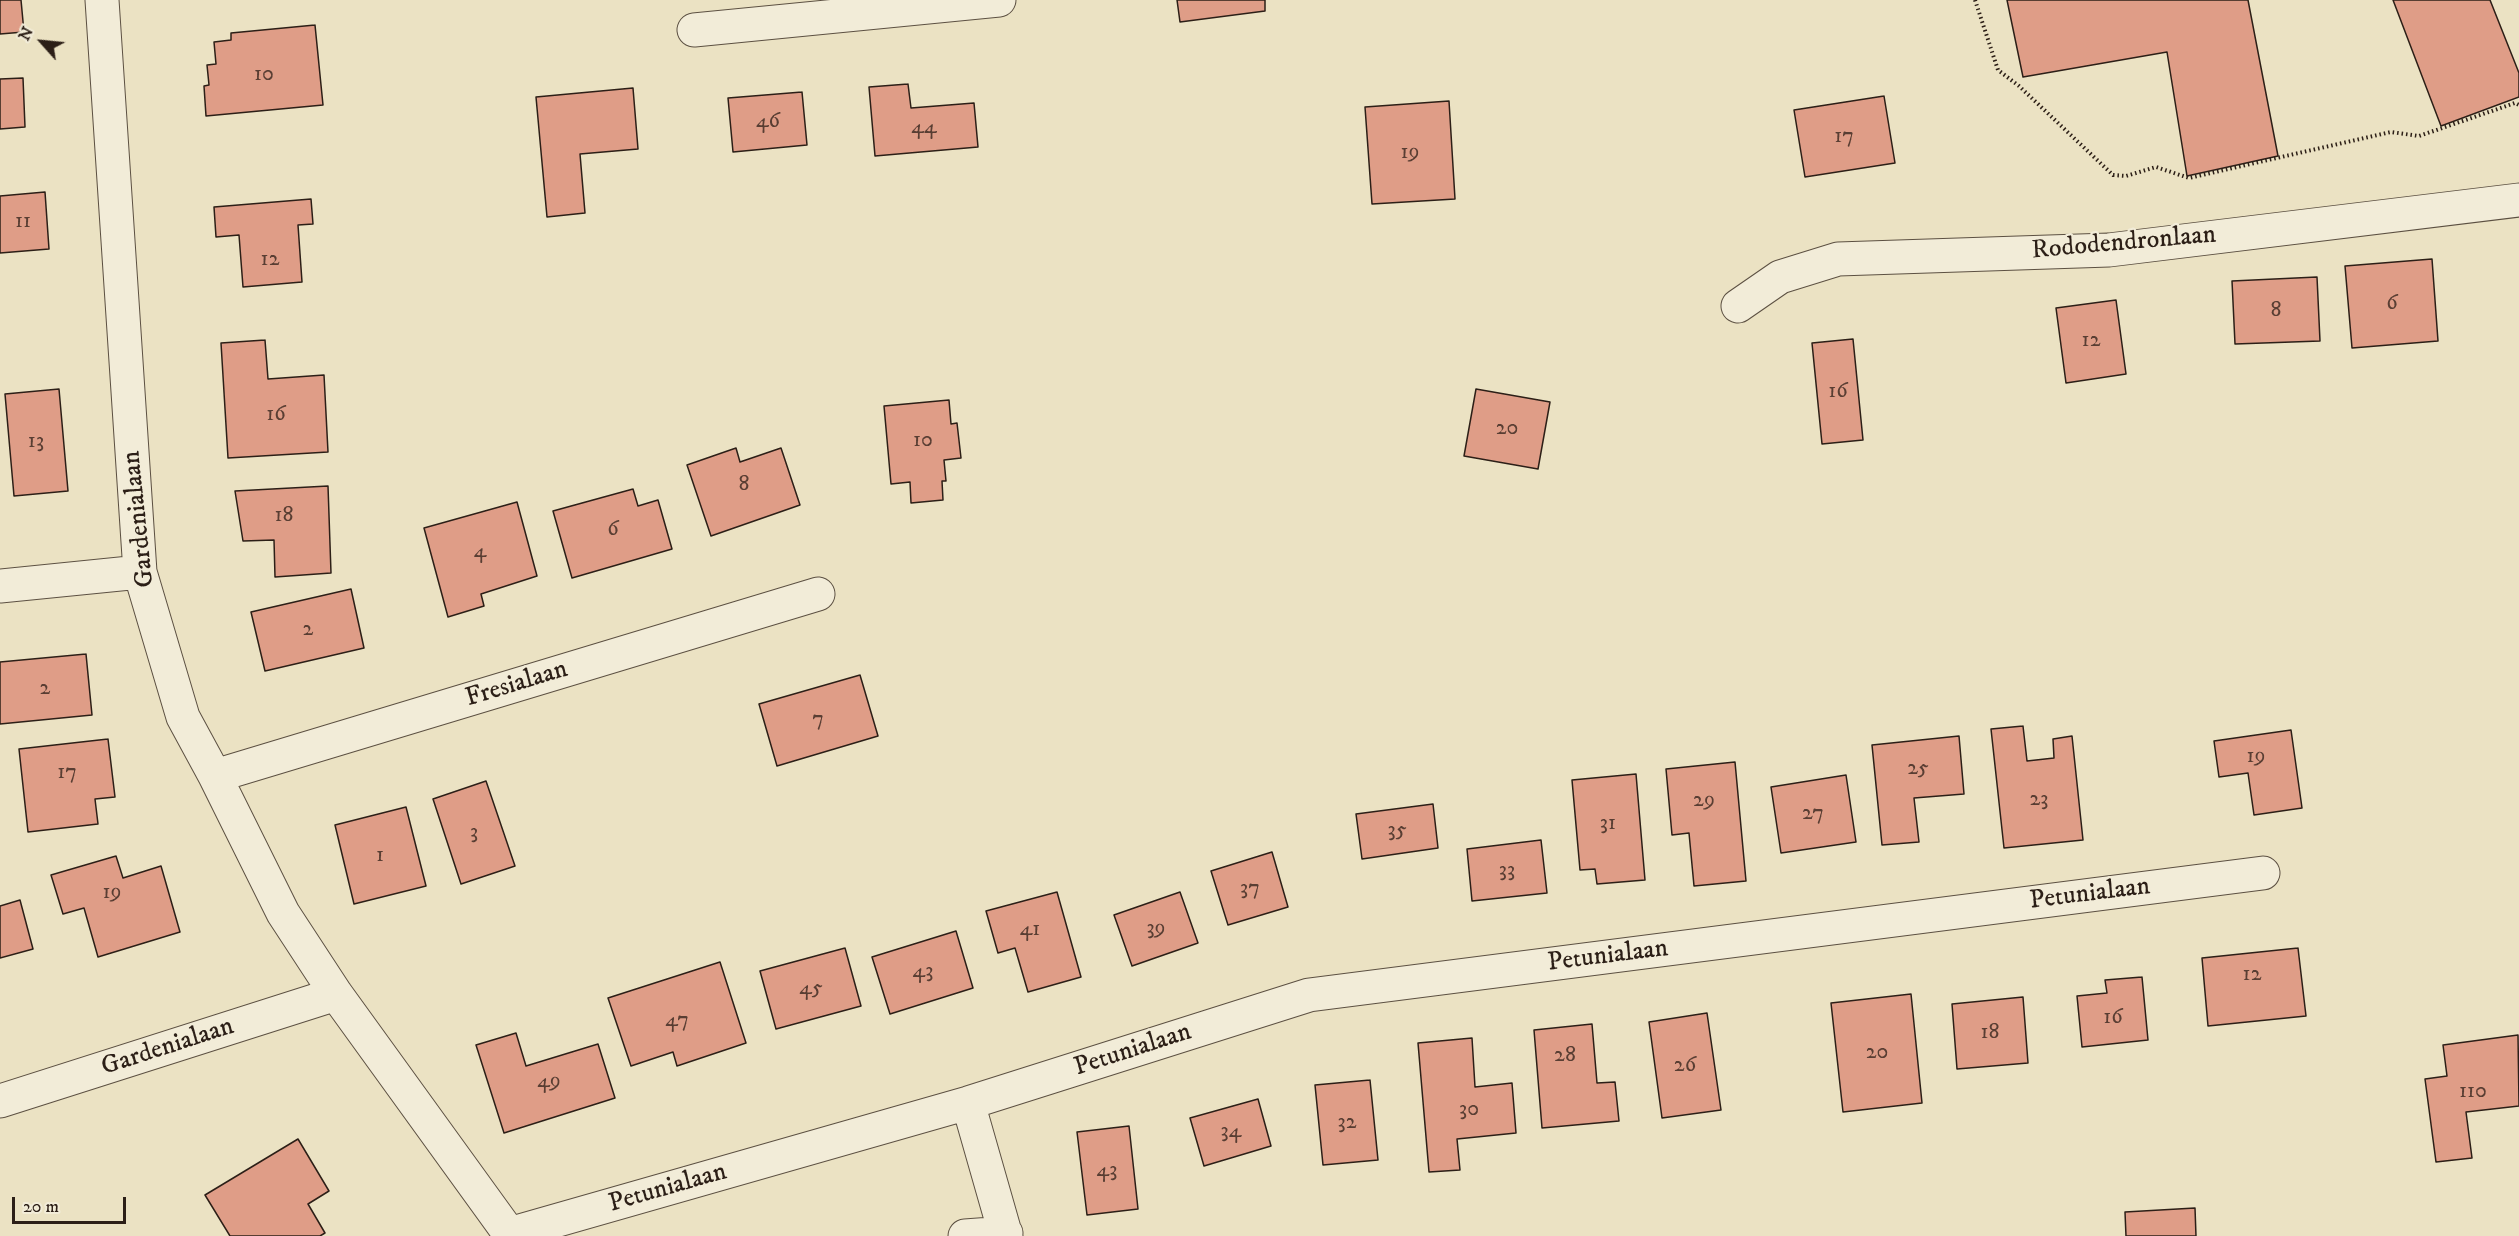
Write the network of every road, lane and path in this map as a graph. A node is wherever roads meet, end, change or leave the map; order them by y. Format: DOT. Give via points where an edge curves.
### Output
graph roads {
  1 [pos="102,0"];
  2 [pos="999,0"];
  3 [pos="1975,0"];
  4 [pos="694,30"];
  5 [pos="2519,105"];
  6 [pos="2519,200"];
  7 [pos="1738,306"];
  8 [pos="141,572"];
  9 [pos="0,586"];
  10 [pos="818,594"];
  11 [pos="215,776"];
  12 [pos="2263,873"];
  13 [pos="336,994"];
  14 [pos="0,1101"];
  15 [pos="968,1103"];
  16 [pos="1006,1234"];
  17 [pos="510,1235"];
  18 [pos="965,1236"];
  1 -- 8 [label="street, Gardenialaan"];
  2 -- 4 [label="street"];
  3 -- 5 [label="path" via="1998,70 2113,175 2126,176 2156,167 2189,178 2391,132 2419,136 2515,103"];
  6 -- 7 [label="street, Rododendronlaan" via="2109,250 1838,259 1780,277"];
  8 -- 9 [label="street"];
  8 -- 11 [label="street, Gardenialaan" via="183,717"];
  10 -- 11 [label="street, Fresialaan"];
  11 -- 13 [label="street, Gardenialaan" via="283,913"];
  12 -- 15 [label="street, Petunialaan" via="1309,995"];
  13 -- 14 [label="street, Gardenialaan"];
  13 -- 17 [label="street, Gardenialaan"];
  15 -- 16 [label="street"];
  15 -- 17 [label="street, Petunialaan"];
  16 -- 18 [label="street"];
}
